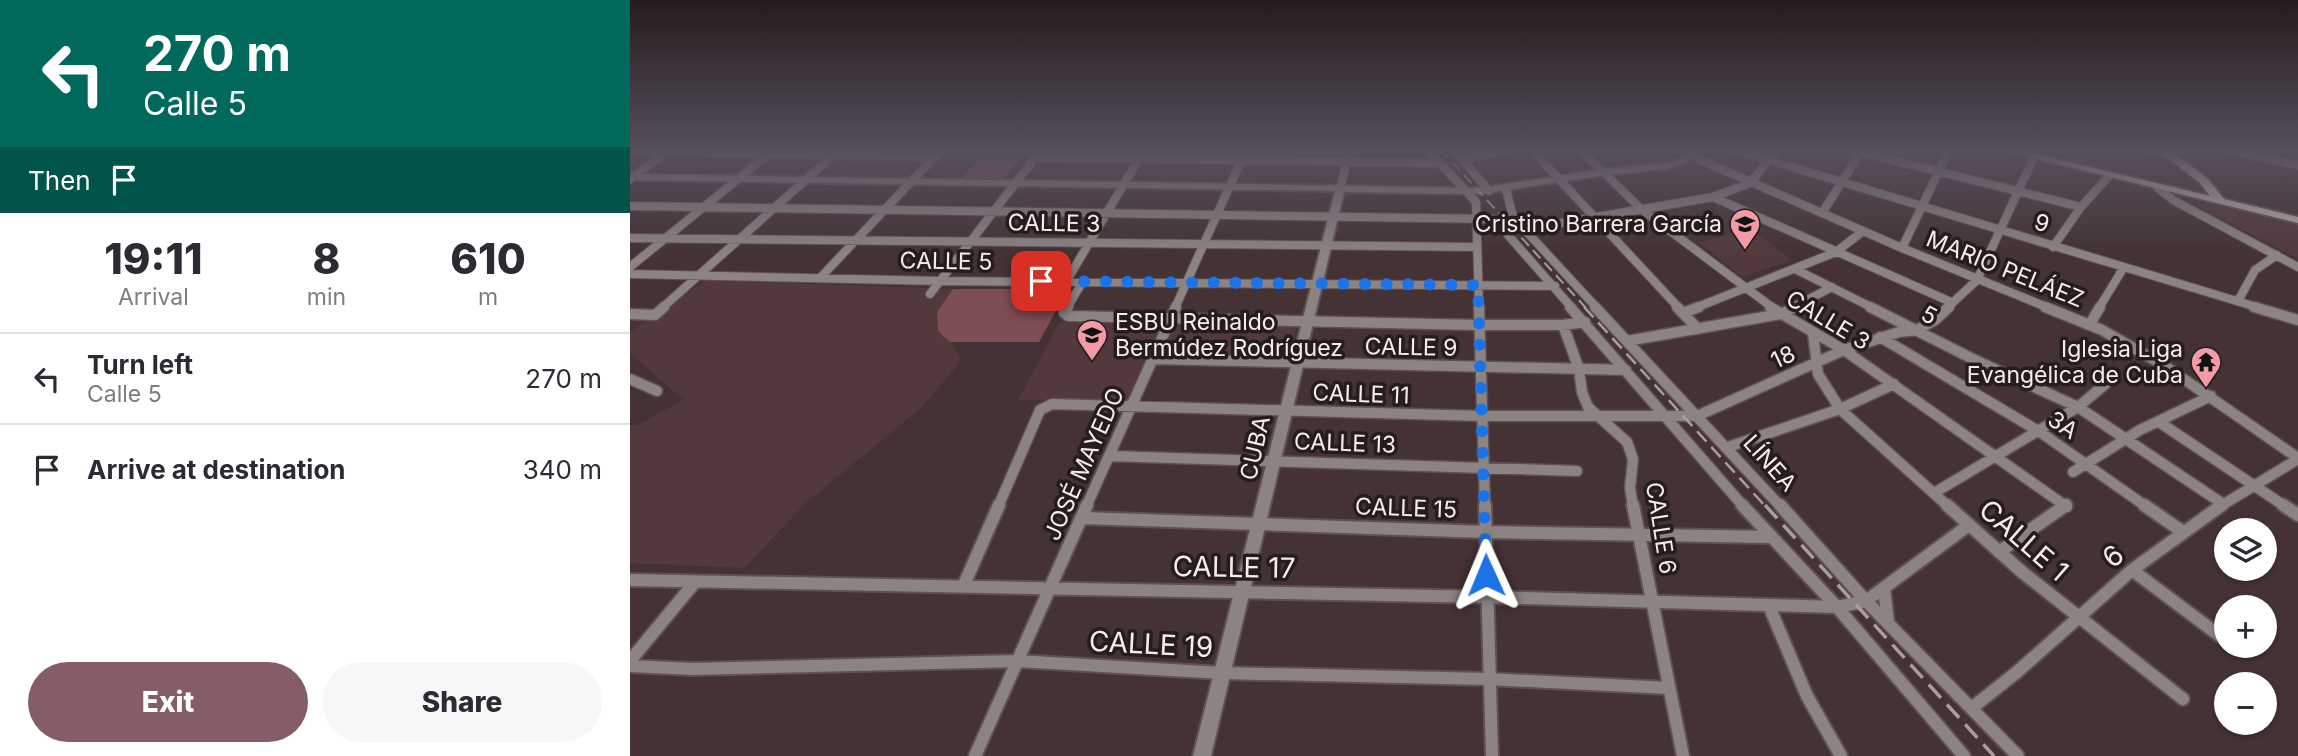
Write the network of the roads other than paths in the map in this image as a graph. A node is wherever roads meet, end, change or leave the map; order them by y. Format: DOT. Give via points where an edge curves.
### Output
graph roads {
  1 [pos="729,185"];
  2 [pos="800,185"];
  3 [pos="908,185"];
  4 [pos="1015,185"];
  5 [pos="1084,185"];
  6 [pos="1340,185"];
  7 [pos="1460,185"];
  8 [pos="1476,185"];
  9 [pos="1524,185"];
  10 [pos="1563,185"];
  11 [pos="1618,185"];
  12 [pos="1744,185"];
  13 [pos="1755,185"];
  14 [pos="1841,185"];
  15 [pos="1851,185"];
  16 [pos="1932,185"];
  17 [pos="1994,185"];
  18 [pos="2020,185"];
  19 [pos="2101,185"];
  20 [pos="2149,185"];
  21 [pos="2207,185"];
  22 [pos="1123,186"];
  23 [pos="1230,187"];
  24 [pos="2157,187"];
  25 [pos="1506,188"];
  26 [pos="1339,189"];
  27 [pos="1465,191"];
  28 [pos="2018,191"];
  29 [pos="1481,195"];
  30 [pos="1713,197"];
  31 [pos="2221,202"];
  32 [pos="630,206"];
  33 [pos="1920,206"];
  34 [pos="703,207"];
  35 [pos="2081,207"];
  36 [pos="774,208"];
  37 [pos="1641,209"];
  38 [pos="885,210"];
  39 [pos="994,211"];
  40 [pos="1107,213"];
  41 [pos="1822,213"];
  42 [pos="1218,215"];
  43 [pos="1333,216"];
  44 [pos="1593,216"];
  45 [pos="1476,219"];
  46 [pos="2298,220"];
  47 [pos="1526,229"];
  48 [pos="1863,231"];
  49 [pos="2002,231"];
  50 [pos="630,238"];
  51 [pos="665,238"];
  52 [pos="740,239"];
  53 [pos="857,240"];
  54 [pos="971,241"];
  55 [pos="1088,243"];
  56 [pos="1204,244"];
  57 [pos="1326,245"];
  58 [pos="1477,247"];
  59 [pos="2053,247"];
  60 [pos="1902,248"];
  61 [pos="1836,253"];
  62 [pos="2277,255"];
  63 [pos="630,267"];
  64 [pos="2124,267"];
  65 [pos="2298,267"];
  66 [pos="1797,270"];
  67 [pos="630,274"];
  68 [pos="699,275"];
  69 [pos="821,277"];
  70 [pos="1977,280"];
  71 [pos="940,281"];
  72 [pos="1066,282"];
  73 [pos="1083,282"];
  74 [pos="1187,283"];
  75 [pos="1316,283"];
  76 [pos="1478,285"];
  77 [pos="1555,286"];
  78 [pos="1832,287"];
  79 [pos="1746,290"];
  80 [pos="930,293"];
  81 [pos="1951,302"];
  82 [pos="2238,302"];
  83 [pos="1683,313"];
  84 [pos="630,314"];
  85 [pos="1781,314"];
  86 [pos="1171,318"];
  87 [pos="2298,320"];
  88 [pos="1308,321"];
  89 [pos="1585,322"];
  90 [pos="2090,324"];
  91 [pos="1479,325"];
  92 [pos="1563,325"];
  93 [pos="1698,329"];
  94 [pos="1917,330"];
  95 [pos="1814,334"];
  96 [pos="1880,337"];
  97 [pos="1627,341"];
  98 [pos="1844,350"];
  99 [pos="1154,359"];
  100 [pos="1816,363"];
  101 [pos="1297,364"];
  102 [pos="1480,367"];
  103 [pos="1578,369"];
  104 [pos="1626,370"];
  105 [pos="2115,376"];
  106 [pos="630,379"];
  107 [pos="1894,384"];
  108 [pos="657,391"];
  109 [pos="2211,396"];
  110 [pos="1132,407"];
  111 [pos="2078,407"];
  112 [pos="1840,409"];
  113 [pos="1285,411"];
  114 [pos="1482,416"];
  115 [pos="1697,416"];
  116 [pos="1602,418"];
  117 [pos="1668,418"];
  118 [pos="2159,422"];
  119 [pos="2040,432"];
  120 [pos="2127,439"];
  121 [pos="1728,447"];
  122 [pos="1110,456"];
  123 [pos="1996,456"];
  124 [pos="2298,459"];
  125 [pos="1273,461"];
  126 [pos="2085,463"];
  127 [pos="1483,470"];
  128 [pos="1577,471"];
  129 [pos="2073,472"];
  130 [pos="2255,487"];
  131 [pos="1934,492"];
  132 [pos="2223,504"];
  133 [pos="2298,515"];
  134 [pos="1083,518"];
  135 [pos="1258,525"];
  136 [pos="1969,525"];
  137 [pos="1485,532"];
  138 [pos="2183,532"];
  139 [pos="1637,534"];
  140 [pos="1770,537"];
  141 [pos="1999,552"];
  142 [pos="2132,570"];
  143 [pos="630,580"];
  144 [pos="695,582"];
  145 [pos="962,587"];
  146 [pos="1052,588"];
  147 [pos="1884,588"];
  148 [pos="1242,592"];
  149 [pos="1486,597"];
  150 [pos="1866,601"];
  151 [pos="1652,602"];
  152 [pos="1769,606"];
  153 [pos="1837,607"];
  154 [pos="2080,618"];
  155 [pos="1888,622"];
  156 [pos="2214,632"];
  157 [pos="1017,661"];
  158 [pos="630,664"];
  159 [pos="1222,673"];
  160 [pos="1488,679"];
  161 [pos="1669,688"];
  162 [pos="2183,699"];
  163 [pos="1973,707"];
  164 [pos="975,756"];
  165 [pos="1202,756"];
  166 [pos="1492,756"];
  167 [pos="1683,756"];
  168 [pos="1840,756"];
  169 [pos="1964,756"];
  170 [pos="2018,756"];
  1 -- 34 [label="street"];
  2 -- 36 [label="street"];
  3 -- 38 [label="street"];
  4 -- 39 [label="street"];
  5 -- 22 [label="street"];
  6 -- 26 [label="street, CUBA"];
  7 -- 27 [label="street"];
  8 -- 29 [label="street"];
  9 -- 25 [label="street"];
  10 -- 44 [label="street"];
  11 -- 37 [label="street, CALLE 3"];
  12 -- 30 [label="street"];
  13 -- 41 [label="street, MARIO PELÁEZ"];
  14 -- 41 [label="street"];
  15 -- 33 [label="street, 9"];
  16 -- 33 [label="street"];
  17 -- 28 [label="street"];
  18 -- 28 [label="street, 18"];
  19 -- 35 [label="street"];
  20 -- 24 [label="main road"];
  21 -- 31 [label="main road"];
  22 -- 23 [label="street"];
  22 -- 40 [label="street"];
  23 -- 26 [label="street"];
  23 -- 42 [label="street, JOSÉ MAYEDO"];
  24 -- 31 [label="main road"];
  24 -- 62 [label="street"];
  25 -- 29 [label="street"];
  25 -- 47 [label="street, LÍNEA" via="1513,216"];
  26 -- 27 [label="street"];
  26 -- 43 [label="street, CUBA"];
  27 -- 29 [label="street"];
  28 -- 35 [label="street"];
  28 -- 49 [label="street, 18"];
  29 -- 45 [label="street"];
  30 -- 37 [label="street"];
  30 -- 61 [label="street"];
  31 -- 46 [label="main road"];
  32 -- 34 [label="street"];
  33 -- 49 [label="street, 9"];
  33 -- 60 [label="street"];
  34 -- 36 [label="street"];
  34 -- 51 [label="street"];
  35 -- 59 [label="street"];
  36 -- 38 [label="street"];
  36 -- 52 [label="street"];
  37 -- 44 [label="street"];
  37 -- 79 [label="street, CALLE 3"];
  38 -- 39 [label="street"];
  38 -- 53 [label="street"];
  39 -- 40 [label="street"];
  39 -- 54 [label="street"];
  40 -- 42 [label="street"];
  40 -- 55 [label="street"];
  41 -- 48 [label="street, MARIO PELÁEZ"];
  42 -- 43 [label="street"];
  42 -- 56 [label="street, JOSÉ MAYEDO"];
  43 -- 45 [label="street"];
  43 -- 57 [label="street, CUBA"];
  44 -- 47 [label="street"];
  44 -- 83 [label="street"];
  45 -- 58 [label="street"];
  45 -- 77 [label="street, LÍNEA" via="1494,219"];
  47 -- 97 [label="street, LÍNEA"];
  48 -- 60 [label="street, MARIO PELÁEZ"];
  48 -- 61 [label="street"];
  49 -- 59 [label="street, 9"];
  49 -- 70 [label="street, 18"];
  50 -- 51 [label="street, CALLE 3"];
  51 -- 52 [label="street, CALLE 3"];
  51 -- 63 [label="street"];
  52 -- 53 [label="street, CALLE 3"];
  52 -- 68 [label="street"];
  53 -- 54 [label="street, CALLE 3"];
  53 -- 69 [label="street"];
  54 -- 55 [label="street, CALLE 3"];
  54 -- 71 [label="street"];
  55 -- 56 [label="street, CALLE 3"];
  55 -- 72 [label="street"];
  56 -- 57 [label="street, CALLE 3"];
  56 -- 74 [label="street, JOSÉ MAYEDO"];
  57 -- 58 [label="street, CALLE 3"];
  57 -- 75 [label="street, CUBA"];
  58 -- 76 [label="street"];
  59 -- 64 [label="street, 9"];
  60 -- 70 [label="street, MARIO PELÁEZ"];
  61 -- 66 [label="street"];
  61 -- 81 [label="street"];
  62 -- 65 [label="street"];
  62 -- 82 [label="street" via="2255,270"];
  64 -- 82 [label="street, 9"];
  64 -- 90 [label="street"];
  66 -- 78 [label="street, 5"];
  66 -- 79 [label="street"];
  67 -- 68 [label="street, CALLE 5"];
  68 -- 69 [label="street, CALLE 5"];
  68 -- 84 [label="street" via="655,315"];
  69 -- 71 [label="street, CALLE 5"];
  70 -- 81 [label="street, 18"];
  70 -- 90 [label="street, MARIO PELÁEZ"];
  71 -- 72 [label="street, CALLE 5"];
  71 -- 80 [label="street"];
  72 -- 73 [label="street, CALLE 5"];
  73 -- 74 [label="street, CALLE 5"];
  73 -- 86 [label="street" via="1064,313 1068,316"];
  74 -- 75 [label="street, CALLE 5"];
  74 -- 86 [label="street, JOSÉ MAYEDO"];
  75 -- 76 [label="street, CALLE 5"];
  75 -- 88 [label="street, CUBA"];
  76 -- 77 [label="street, CALLE 5"];
  76 -- 91 [label="street"];
  77 -- 89 [label="street, LÍNEA"];
  78 -- 85 [label="street"];
  78 -- 94 [label="street, 5"];
  79 -- 83 [label="street"];
  79 -- 85 [label="street, CALLE 3"];
  81 -- 94 [label="street, 18" via="1935,320"];
  82 -- 87 [label="street, 9"];
  83 -- 93 [label="street"];
  85 -- 93 [label="street"];
  85 -- 95 [label="street, CALLE 3"];
  86 -- 88 [label="street"];
  86 -- 99 [label="street, JOSÉ MAYEDO"];
  88 -- 91 [label="street"];
  88 -- 101 [label="street, CUBA"];
  89 -- 92 [label="street"];
  89 -- 104 [label="street, LÍNEA"];
  90 -- 109 [label="street, MARIO PELÁEZ"];
  91 -- 92 [label="street"];
  91 -- 102 [label="street"];
  92 -- 103 [label="street, CALLE 6"];
  93 -- 97 [label="street"];
  94 -- 96 [label="street, 18"];
  94 -- 111 [label="street, 5"];
  95 -- 98 [label="street, CALLE 3"];
  95 -- 100 [label="street, CALLE 1"];
  96 -- 98 [label="street, 18"];
  96 -- 119 [label="street, 3A"];
  97 -- 115 [label="street, LÍNEA"];
  98 -- 100 [label="street, 18"];
  98 -- 107 [label="street, CALLE 3"];
  99 -- 101 [label="street, CALLE 9"];
  99 -- 110 [label="street, JOSÉ MAYEDO"];
  100 -- 112 [label="street, CALLE 1" via="1825,390"];
  100 -- 115 [label="street, 18"];
  101 -- 102 [label="street, CALLE 9"];
  101 -- 113 [label="street, CUBA"];
  102 -- 103 [label="street, CALLE 9"];
  102 -- 114 [label="street"];
  103 -- 104 [label="street, CALLE 9"];
  103 -- 116 [label="street, CALLE 6" via="1588,407"];
  104 -- 117 [label="street, LÍNEA"];
  105 -- 111 [label="street"];
  106 -- 108 [label="street"];
  107 -- 112 [label="street"];
  107 -- 123 [label="street, CALLE 3"];
  109 -- 118 [label="street"];
  109 -- 124 [label="street, MARIO PELÁEZ"];
  110 -- 113 [label="street, CALLE 11"];
  110 -- 122 [label="street, JOSÉ MAYEDO"];
  110 -- 145 [label="street, CALLE 11" via="1052,404 1040,410"];
  111 -- 119 [label="street"];
  111 -- 120 [label="street, 5"];
  112 -- 121 [label="street"];
  112 -- 131 [label="street, CALLE 1"];
  113 -- 114 [label="street, CALLE 11"];
  113 -- 125 [label="street, CUBA"];
  114 -- 116 [label="street, CALLE 11"];
  114 -- 127 [label="street"];
  115 -- 117 [label="street, CALLE 11"];
  115 -- 121 [label="street, LÍNEA"];
  116 -- 117 [label="street, CALLE 11"];
  116 -- 139 [label="street, CALLE 6" via="1627,442 1633,459 1630,488"];
  117 -- 140 [label="street, LÍNEA"];
  118 -- 120 [label="street"];
  118 -- 130 [label="street"];
  119 -- 123 [label="street"];
  119 -- 126 [label="street, 3A"];
  120 -- 126 [label="street"];
  120 -- 132 [label="street, 5"];
  121 -- 150 [label="street, LÍNEA"];
  122 -- 125 [label="street, CALLE 13"];
  122 -- 134 [label="street, JOSÉ MAYEDO"];
  123 -- 131 [label="street"];
  123 -- 141 [label="street, CALLE 3" via="2068,506"];
  124 -- 130 [label="street, 6"];
  125 -- 127 [label="street, CALLE 13"];
  125 -- 135 [label="street, CUBA"];
  126 -- 129 [label="street"];
  126 -- 138 [label="street, 3A"];
  127 -- 128 [label="street, CALLE 13"];
  127 -- 137 [label="street"];
  130 -- 132 [label="street, 6"];
  130 -- 133 [label="street"];
  131 -- 136 [label="street, CALLE 1"];
  132 -- 138 [label="street, 6"];
  134 -- 135 [label="street, CALLE 15"];
  134 -- 146 [label="street, JOSÉ MAYEDO"];
  135 -- 137 [label="street, CALLE 15"];
  135 -- 148 [label="street, CUBA"];
  136 -- 141 [label="street, CALLE 1"];
  136 -- 147 [label="street"];
  137 -- 139 [label="street, CALLE 15"];
  137 -- 149 [label="street"];
  138 -- 142 [label="street, 6"];
  139 -- 140 [label="street, CALLE 15"];
  139 -- 151 [label="street, CALLE 6"];
  140 -- 153 [label="street, LÍNEA"];
  141 -- 154 [label="street, CALLE 1"];
  142 -- 154 [label="street, 6"];
  142 -- 156 [label="street"];
  143 -- 144 [label="street, CALLE 17"];
  144 -- 145 [label="street, CALLE 17"];
  144 -- 158 [label="street"];
  145 -- 146 [label="street, CALLE 17"];
  146 -- 148 [label="street, CALLE 17"];
  146 -- 157 [label="street, JOSÉ MAYEDO"];
  147 -- 150 [label="street"];
  147 -- 155 [label="street"];
  148 -- 149 [label="street, CALLE 17"];
  148 -- 159 [label="street, CUBA"];
  149 -- 151 [label="street, CALLE 17"];
  149 -- 160 [label="street"];
  150 -- 153 [label="street, CALLE 17"];
  150 -- 155 [label="street, LÍNEA"];
  151 -- 152 [label="street, CALLE 17"];
  151 -- 161 [label="street, CALLE 6"];
  152 -- 153 [label="street, CALLE 17"];
  152 -- 168 [label="street" via="1807,696"];
  153 -- 169 [label="street, LÍNEA"];
  154 -- 162 [label="street, CALLE 1"];
  154 -- 163 [label="street, 6"];
  155 -- 163 [label="street, LÍNEA"];
  157 -- 158 [label="street, CALLE 19" via="693,669"];
  157 -- 159 [label="street, CALLE 19"];
  157 -- 164 [label="street, JOSÉ MAYEDO"];
  159 -- 160 [label="street, CALLE 19"];
  159 -- 165 [label="street, CUBA"];
  160 -- 161 [label="street, CALLE 19"];
  160 -- 166 [label="street"];
  161 -- 167 [label="street, CALLE 6"];
  163 -- 170 [label="street, LÍNEA"];
}
